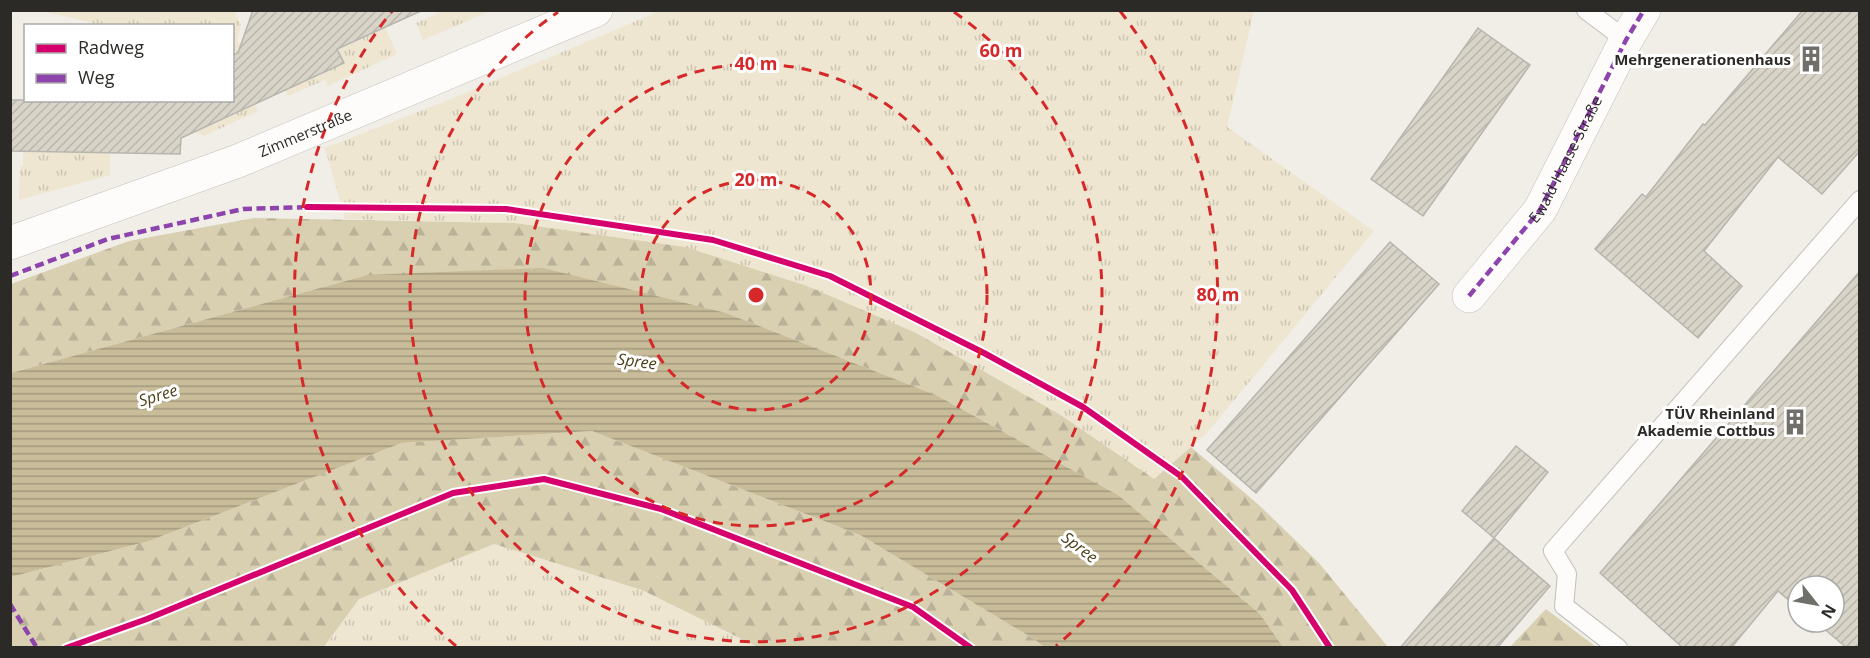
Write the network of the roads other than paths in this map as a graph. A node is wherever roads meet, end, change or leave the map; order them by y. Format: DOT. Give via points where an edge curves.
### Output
graph roads {
  1 [pos="596,10"];
  2 [pos="1586,10"];
  3 [pos="1644,10"];
  4 [pos="1626,40"];
  5 [pos="1860,200"];
  6 [pos="10,243"];
  7 [pos="1469,296"];
  8 [pos="1618,648"];
  1 -- 6 [label="street, Zimmerstraße" via="238,161"];
  2 -- 4 [label="lane"];
  3 -- 4 [label="street, Ewald-Haase-Straße"];
  4 -- 7 [label="street, Ewald-Haase-Straße" via="1540,210"];
  5 -- 8 [label="lane" via="1553,551 1567,574 1564,606"];
}
